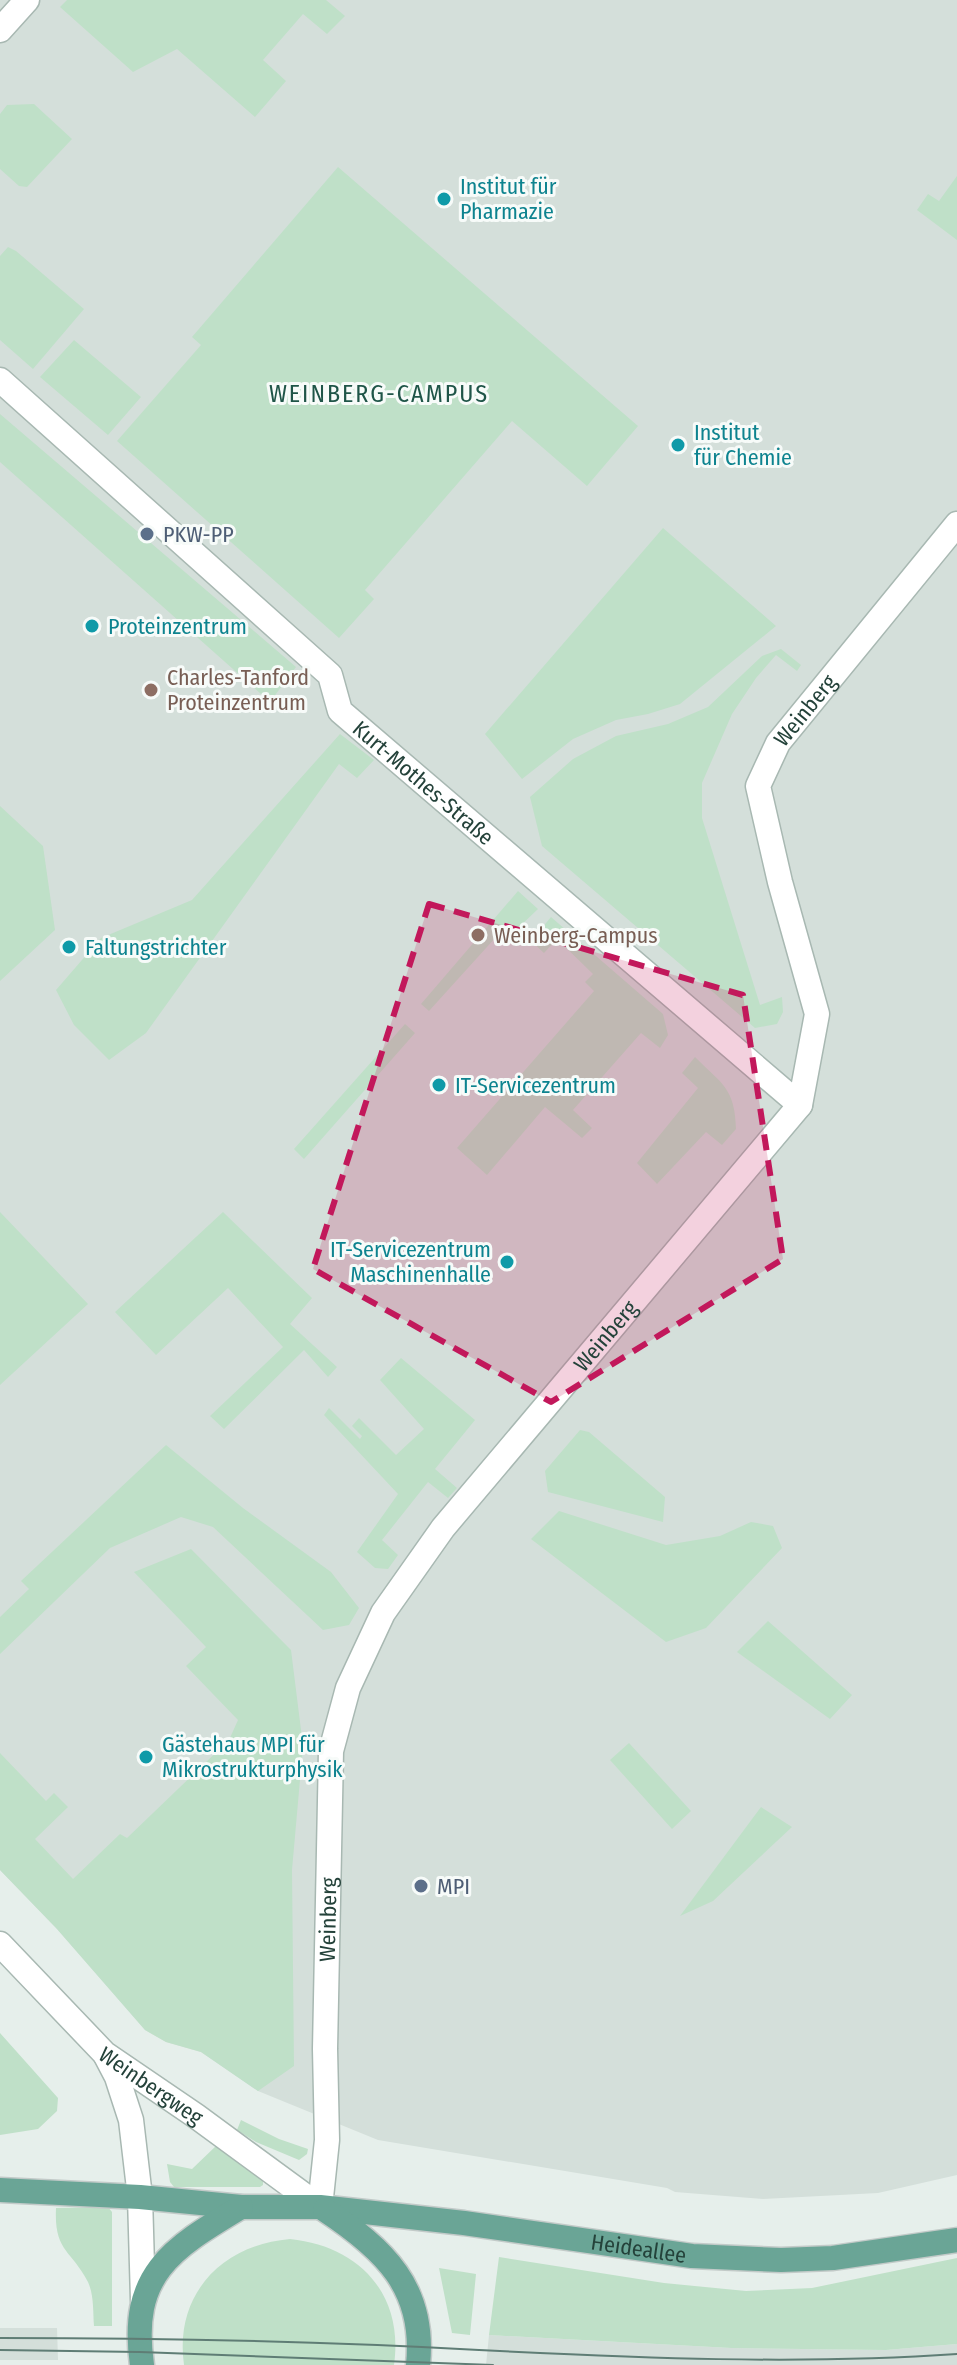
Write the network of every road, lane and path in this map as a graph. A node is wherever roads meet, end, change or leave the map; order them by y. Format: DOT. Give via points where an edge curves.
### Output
graph roads {
  1 [pos="27,0"];
  2 [pos="0,30"];
  3 [pos="0,380"];
  4 [pos="957,524"];
  5 [pos="800,1105"];
  6 [pos="0,1944"];
  7 [pos="105,2054"];
  8 [pos="0,2190"];
  9 [pos="140,2197"];
  10 [pos="241,2207"];
  11 [pos="320,2207"];
  12 [pos="957,2240"];
  13 [pos="143,2300"];
  14 [pos="142,2365"];
  15 [pos="418,2365"];
  1 -- 2 [label="street"];
  3 -- 5 [label="street, Kurt-Mothes-Straße" via="330,675 340,711"];
  4 -- 5 [label="street, Weinberg" via="778,743 758,786 817,1014"];
  5 -- 11 [label="street, Weinberg" via="443,1528 383,1613 348,1688 331,1751 327,2140"];
  6 -- 7 [label="street, Weinbergweg"];
  7 -- 9 [label="street" via="131,2120"];
  7 -- 11 [label="street, Weinbergweg"];
  8 -- 9 [label="main road"];
  9 -- 10 [label="main road"];
  9 -- 13 [label="street"];
  10 -- 11 [label="main road, Heideallee"];
  10 -- 13 [label="main road" via="166,2259"];
  11 -- 12 [label="main road, Heideallee" via="707,2257 833,2258"];
  11 -- 15 [label="main road" via="380,2251 397,2273 415,2313"];
  13 -- 14 [label="main road"];
}
